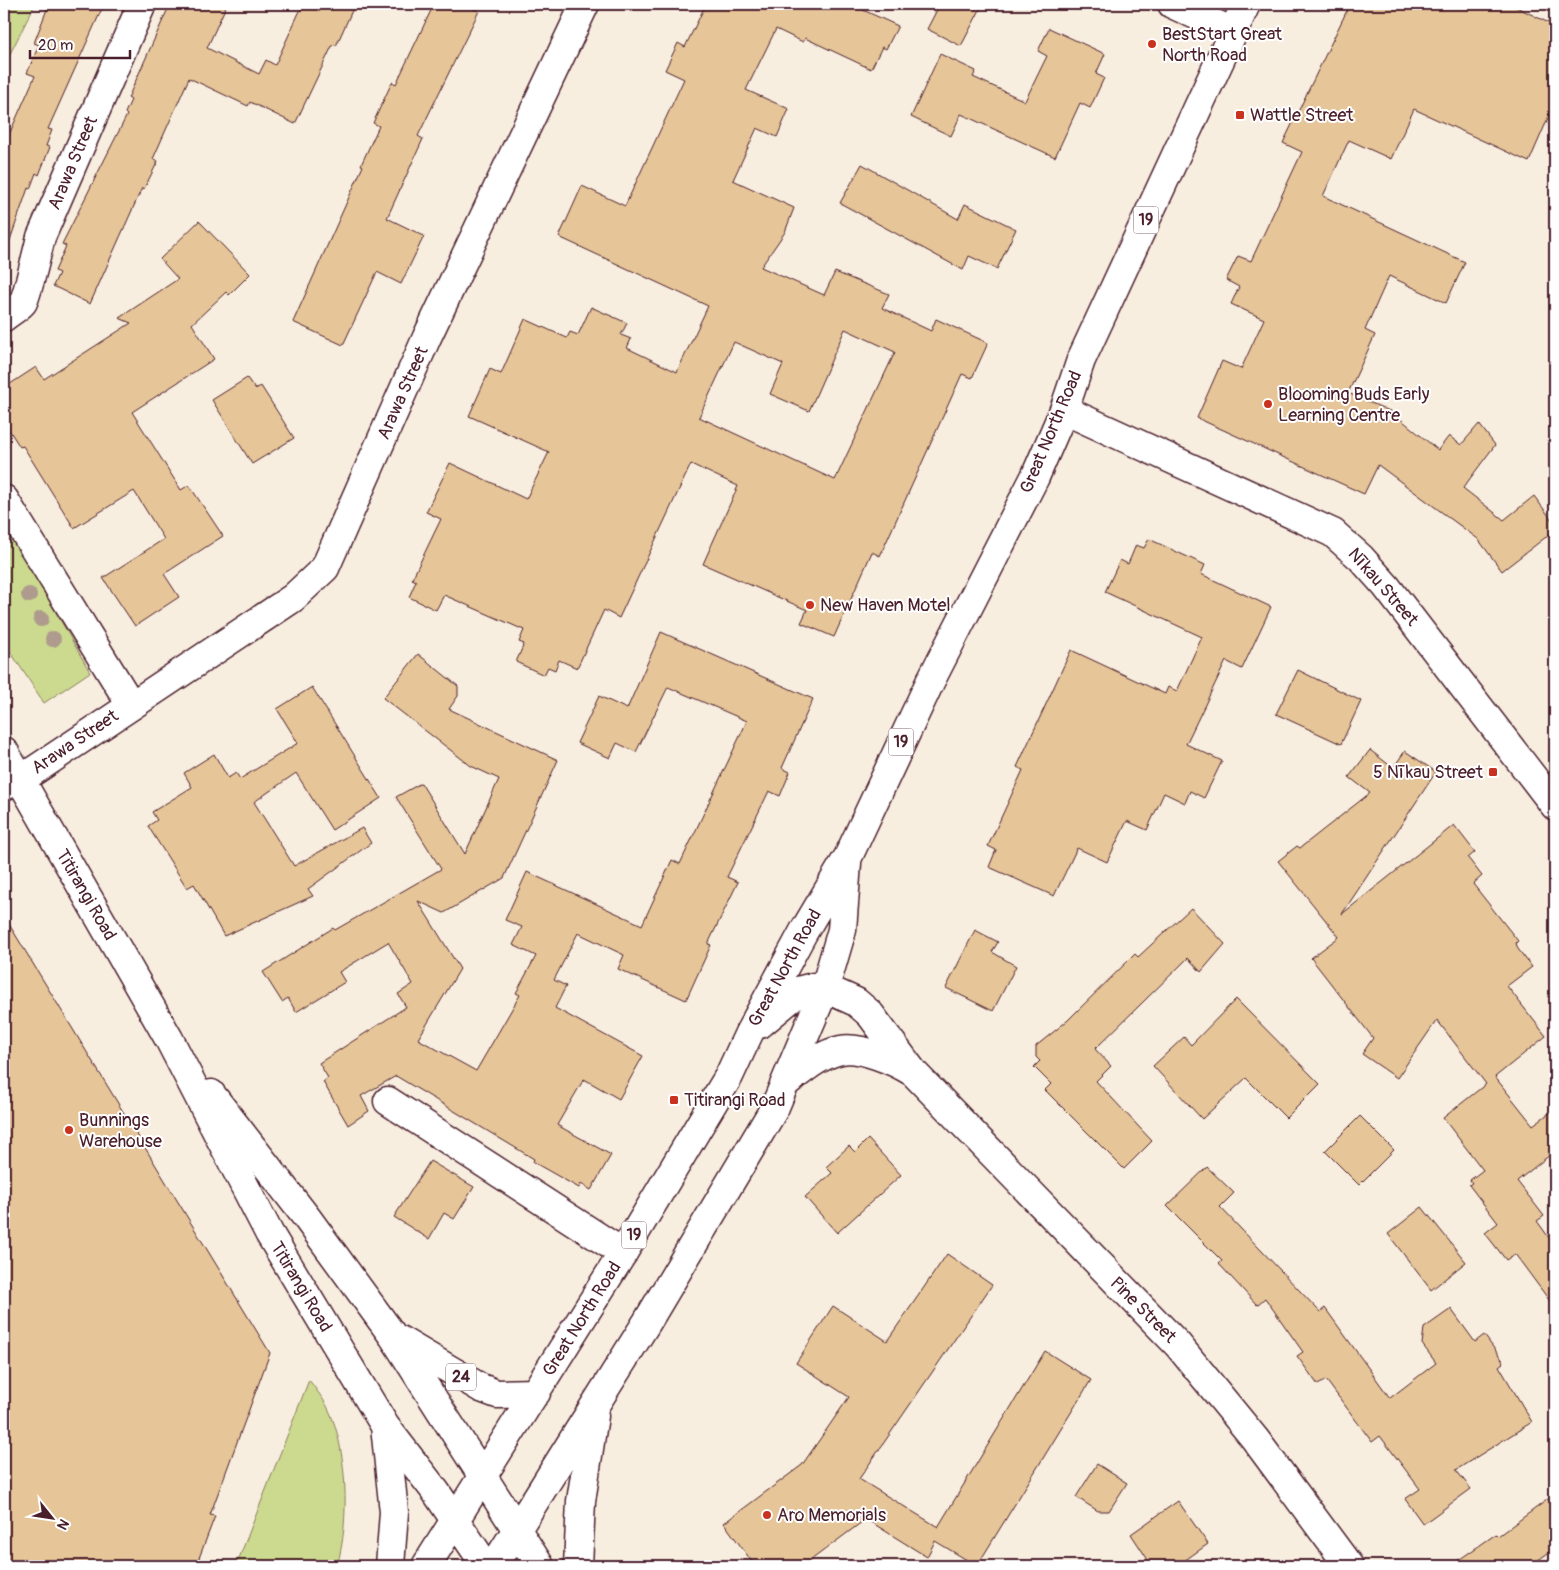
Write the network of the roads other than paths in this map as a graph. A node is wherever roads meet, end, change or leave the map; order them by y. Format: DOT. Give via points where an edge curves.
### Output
graph roads {
  1 [pos="142,4"];
  2 [pos="584,4"];
  3 [pos="1172,4"];
  4 [pos="1246,4"];
  5 [pos="1233,32"];
  6 [pos="4,316"];
  7 [pos="1064,410"];
  8 [pos="4,499"];
  9 [pos="131,705"];
  10 [pos="4,751"];
  11 [pos="12,783"];
  12 [pos="1555,806"];
  13 [pos="848,857"];
  14 [pos="825,988"];
  15 [pos="749,1033"];
  16 [pos="168,1039"];
  17 [pos="914,1073"];
  18 [pos="788,1081"];
  19 [pos="388,1101"];
  20 [pos="623,1253"];
  21 [pos="392,1336"];
  22 [pos="536,1393"];
  23 [pos="596,1404"];
  24 [pos="385,1426"];
  25 [pos="483,1478"];
  26 [pos="456,1522"];
  27 [pos="516,1529"];
  28 [pos="390,1566"];
  29 [pos="426,1566"];
  30 [pos="486,1566"];
  31 [pos="494,1566"];
  32 [pos="540,1566"];
  33 [pos="578,1566"];
  34 [pos="1349,1566"];
  1 -- 6 [label="main road, Arawa Street" via="42,237 27,296 22,304"];
  2 -- 9 [label="main road, Arawa Street" via="427,337 325,568 292,598"];
  3 -- 5 [label="main road"];
  4 -- 5 [label="main road, Great North Road / 19"];
  5 -- 7 [label="main road, Great North Road / 19" via="1081,360"];
  7 -- 12 [label="main road, Nīkau Street" via="1333,533 1386,586"];
  7 -- 13 [label="main road, Great North Road / 19" via="1035,477 930,682"];
  8 -- 9 [label="main road, Arawa Street"];
  9 -- 11 [label="main road, Arawa Street"];
  10 -- 11 [label="main road, Titirangi Road / 24"];
  11 -- 16 [label="main road, Titirangi Road / 24"];
  13 -- 14 [label="main road, Great North Road / 19" via="842,930"];
  13 -- 15 [label="main road, Great North Road / 19"];
  14 -- 15 [label="main road" via="801,990"];
  14 -- 17 [label="main road, Pine Street" via="856,1002 870,1014"];
  14 -- 18 [label="main road, Great North Road / 19"];
  15 -- 20 [label="main road, Great North Road / 19" via="729,1076"];
  16 -- 21 [label="main road, Titirangi Road / 24" via="307,1218"];
  16 -- 24 [label="main road, Titirangi Road / 24" via="269,1233"];
  17 -- 18 [label="main road, Pine Street" via="893,1060 843,1049 820,1058"];
  17 -- 34 [label="main road, Pine Street" via="1178,1345 1256,1439"];
  18 -- 23 [label="main road, Great North Road / 19"];
  19 -- 20 [label="main road"];
  20 -- 22 [label="main road, Great North Road / 19"];
  21 -- 22 [label="main road, 24" via="481,1388 497,1394"];
  21 -- 25 [label="main road, Titirangi Road / 24"];
  22 -- 25 [label="main road, Great North Road / 19"];
  23 -- 27 [label="main road, Great North Road / 19"];
  23 -- 33 [label="main road" via="581,1501"];
  24 -- 26 [label="main road, Titirangi Road / 24"];
  24 -- 28 [label="main road" via="394,1512"];
  25 -- 26 [label="main road, Great North Road / 19"];
  25 -- 27 [label="main road, Titirangi Road"];
  26 -- 29 [label="main road, Great North Road"];
  26 -- 30 [label="main road, Titirangi Road"];
  27 -- 31 [label="main road, Great North Road / 19"];
  27 -- 32 [label="main road, Titirangi Road"];
}
